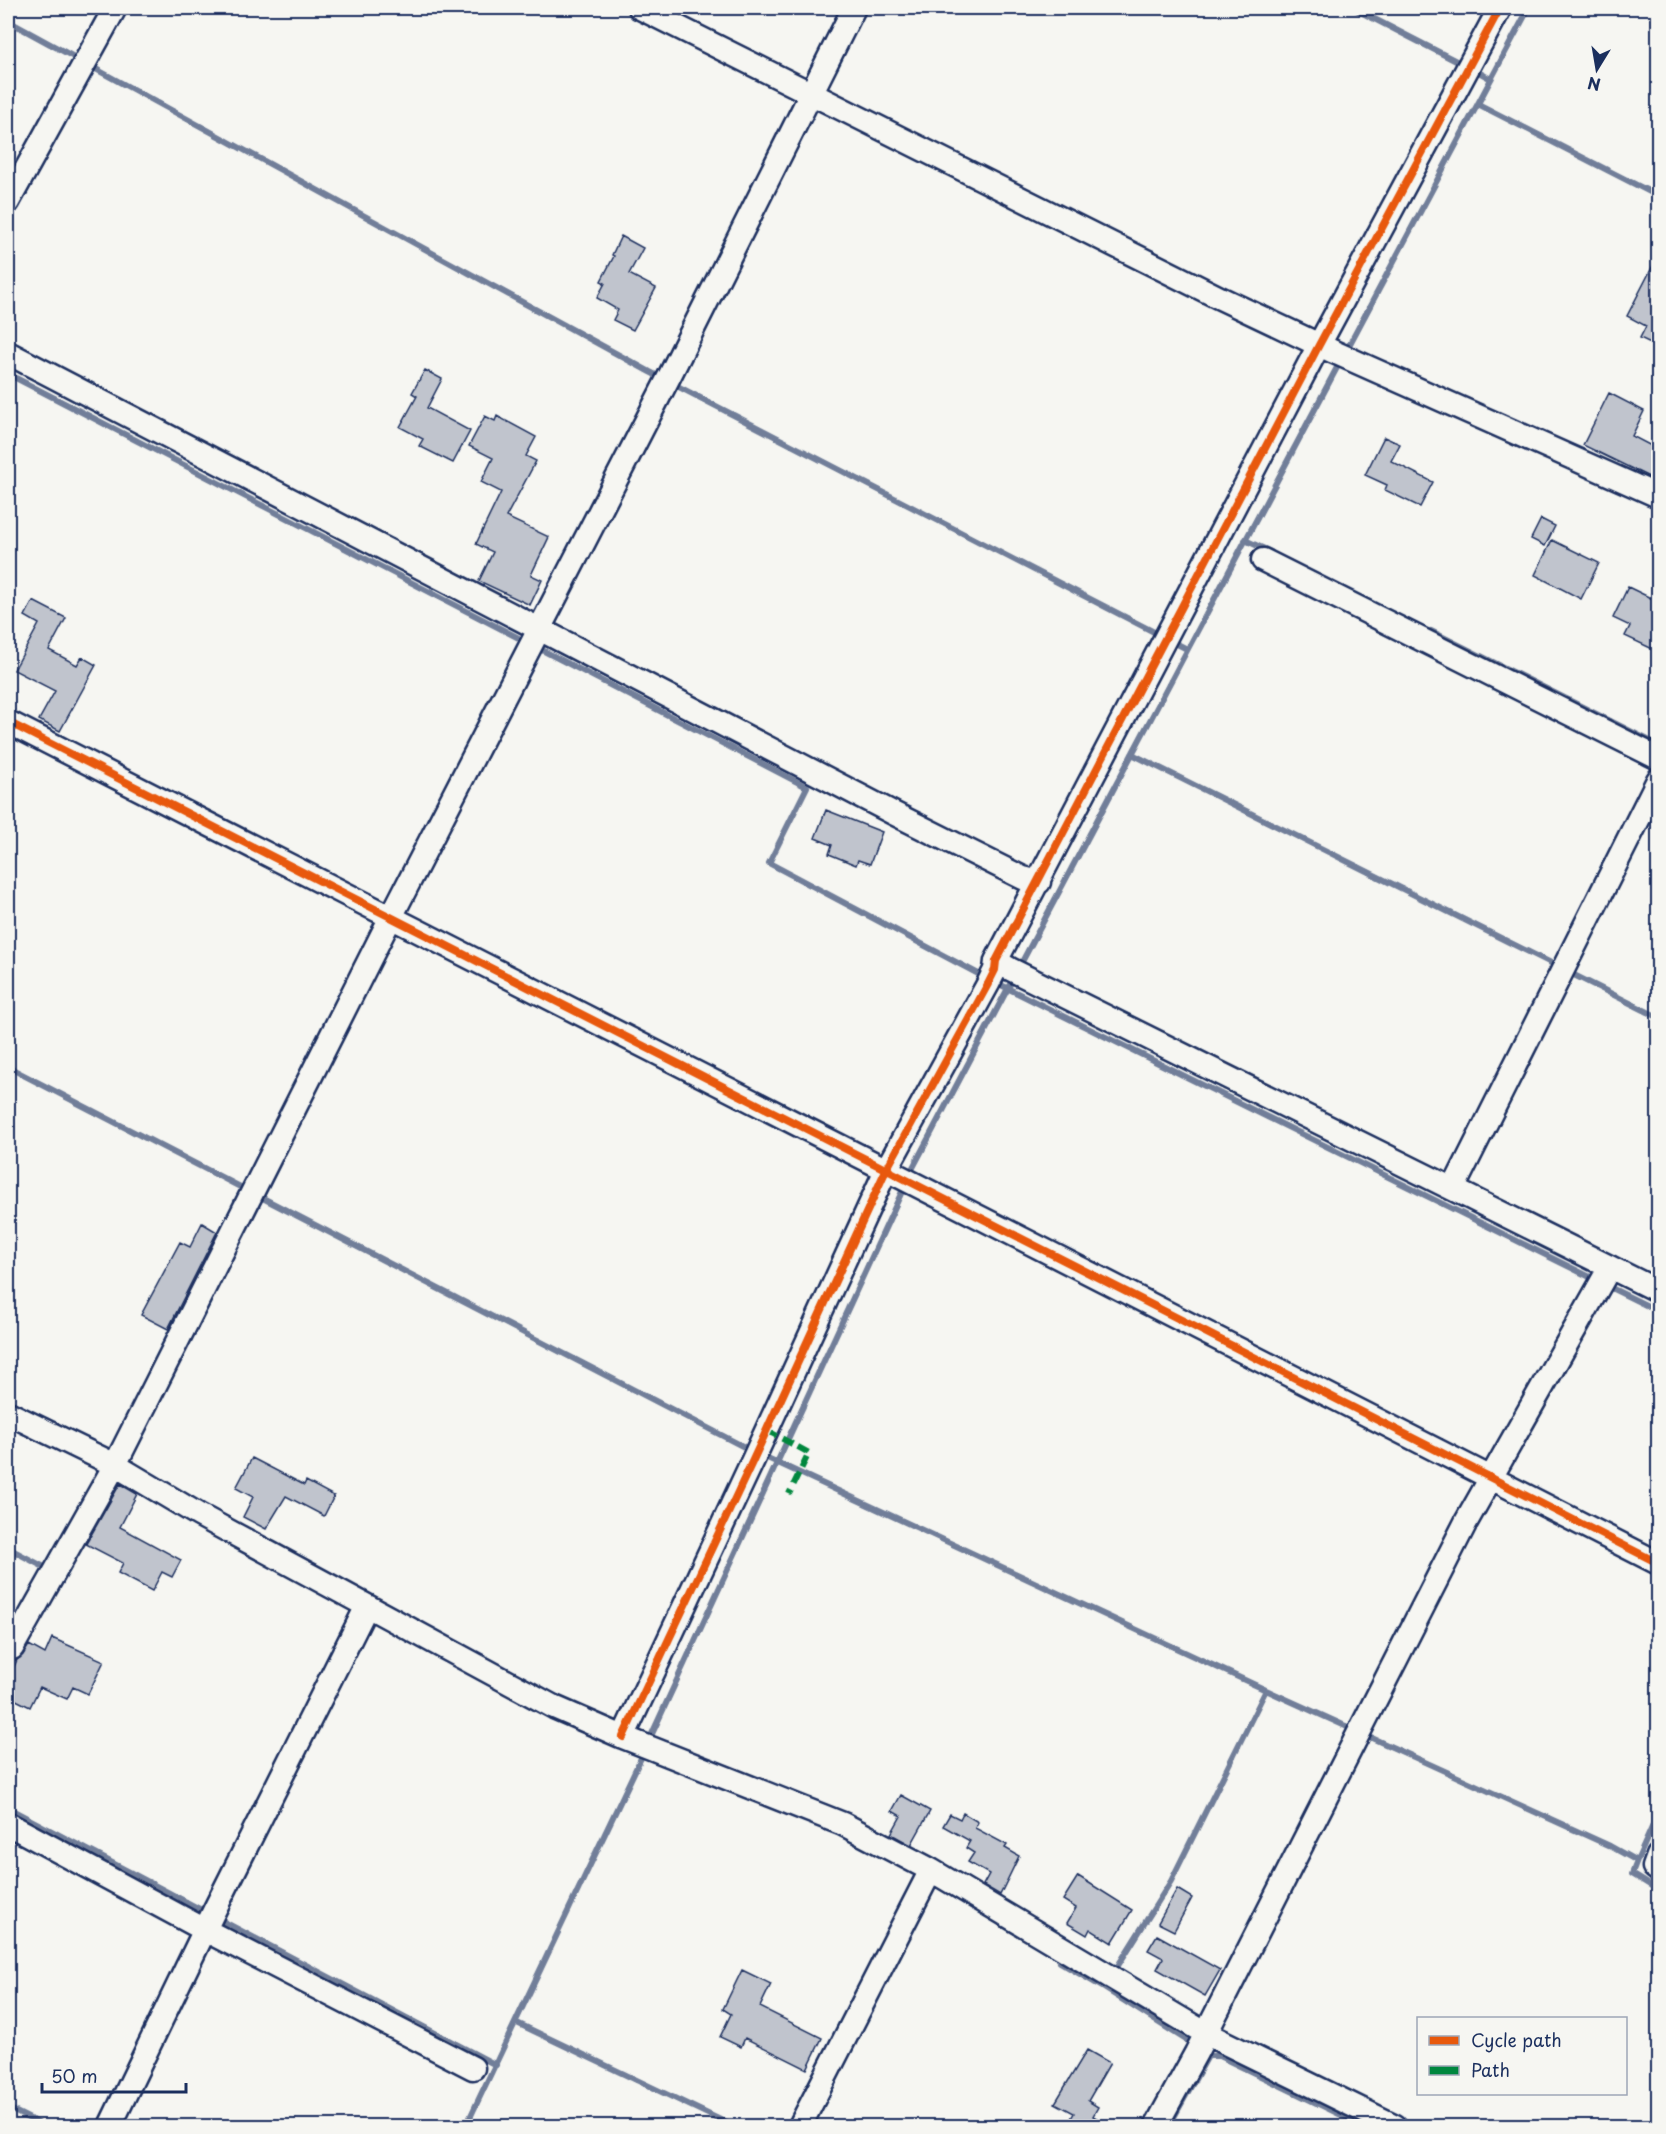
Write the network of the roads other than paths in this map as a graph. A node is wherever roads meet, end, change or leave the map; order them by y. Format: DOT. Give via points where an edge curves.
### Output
graph roads {
  1 [pos="115,8"];
  2 [pos="640,8"];
  3 [pos="854,8"];
  4 [pos="1500,8"];
  5 [pos="810,93"];
  6 [pos="8,202"];
  7 [pos="8,352"];
  8 [pos="1334,352"];
  9 [pos="1659,496"];
  10 [pos="1263,560"];
  11 [pos="534,639"];
  12 [pos="8,722"];
  13 [pos="1659,758"];
  14 [pos="1659,780"];
  15 [pos="1039,882"];
  16 [pos="391,917"];
  17 [pos="1002,972"];
  18 [pos="900,1177"];
  19 [pos="1453,1189"];
  20 [pos="1604,1278"];
  21 [pos="1659,1291"];
  22 [pos="8,1413"];
  23 [pos="115,1465"];
  24 [pos="1491,1479"];
  25 [pos="1659,1563"];
  26 [pos="367,1606"];
  27 [pos="8,1646"];
  28 [pos="638,1742"];
  29 [pos="8,1824"];
  30 [pos="1659,1856"];
  31 [pos="931,1870"];
  32 [pos="1659,1870"];
  33 [pos="210,1921"];
  34 [pos="1200,2044"];
  35 [pos="473,2068"];
  36 [pos="110,2127"];
  37 [pos="800,2127"];
  38 [pos="1156,2127"];
  39 [pos="1395,2127"];
  1 -- 6 [label="street"];
  2 -- 5 [label="street"];
  3 -- 5 [label="street"];
  4 -- 8 [label="street"];
  5 -- 8 [label="street"];
  5 -- 11 [label="street"];
  7 -- 11 [label="street"];
  8 -- 9 [label="street"];
  8 -- 15 [label="street" via="1165,638"];
  10 -- 13 [label="street"];
  11 -- 15 [label="street" via="1023,878"];
  11 -- 16 [label="street"];
  12 -- 16 [label="street"];
  14 -- 19 [label="street"];
  15 -- 17 [label="street"];
  16 -- 18 [label="street"];
  16 -- 23 [label="street"];
  17 -- 18 [label="street"];
  17 -- 19 [label="street"];
  18 -- 24 [label="street"];
  18 -- 28 [label="street" via="756,1454"];
  19 -- 20 [label="street"];
  20 -- 21 [label="street"];
  20 -- 24 [label="street"];
  22 -- 23 [label="street"];
  23 -- 26 [label="street" via="198,1515"];
  23 -- 27 [label="street" via="12,1648"];
  24 -- 25 [label="street"];
  24 -- 34 [label="street"];
  26 -- 28 [label="street" via="554,1707"];
  26 -- 33 [label="street"];
  28 -- 31 [label="street" via="843,1824"];
  29 -- 33 [label="street"];
  30 -- 32 [label="street" via="1654,1867"];
  31 -- 34 [label="street" via="1111,1976"];
  31 -- 37 [label="street"];
  33 -- 35 [label="street"];
  33 -- 36 [label="street"];
  34 -- 38 [label="street"];
  34 -- 39 [label="street"];
}
